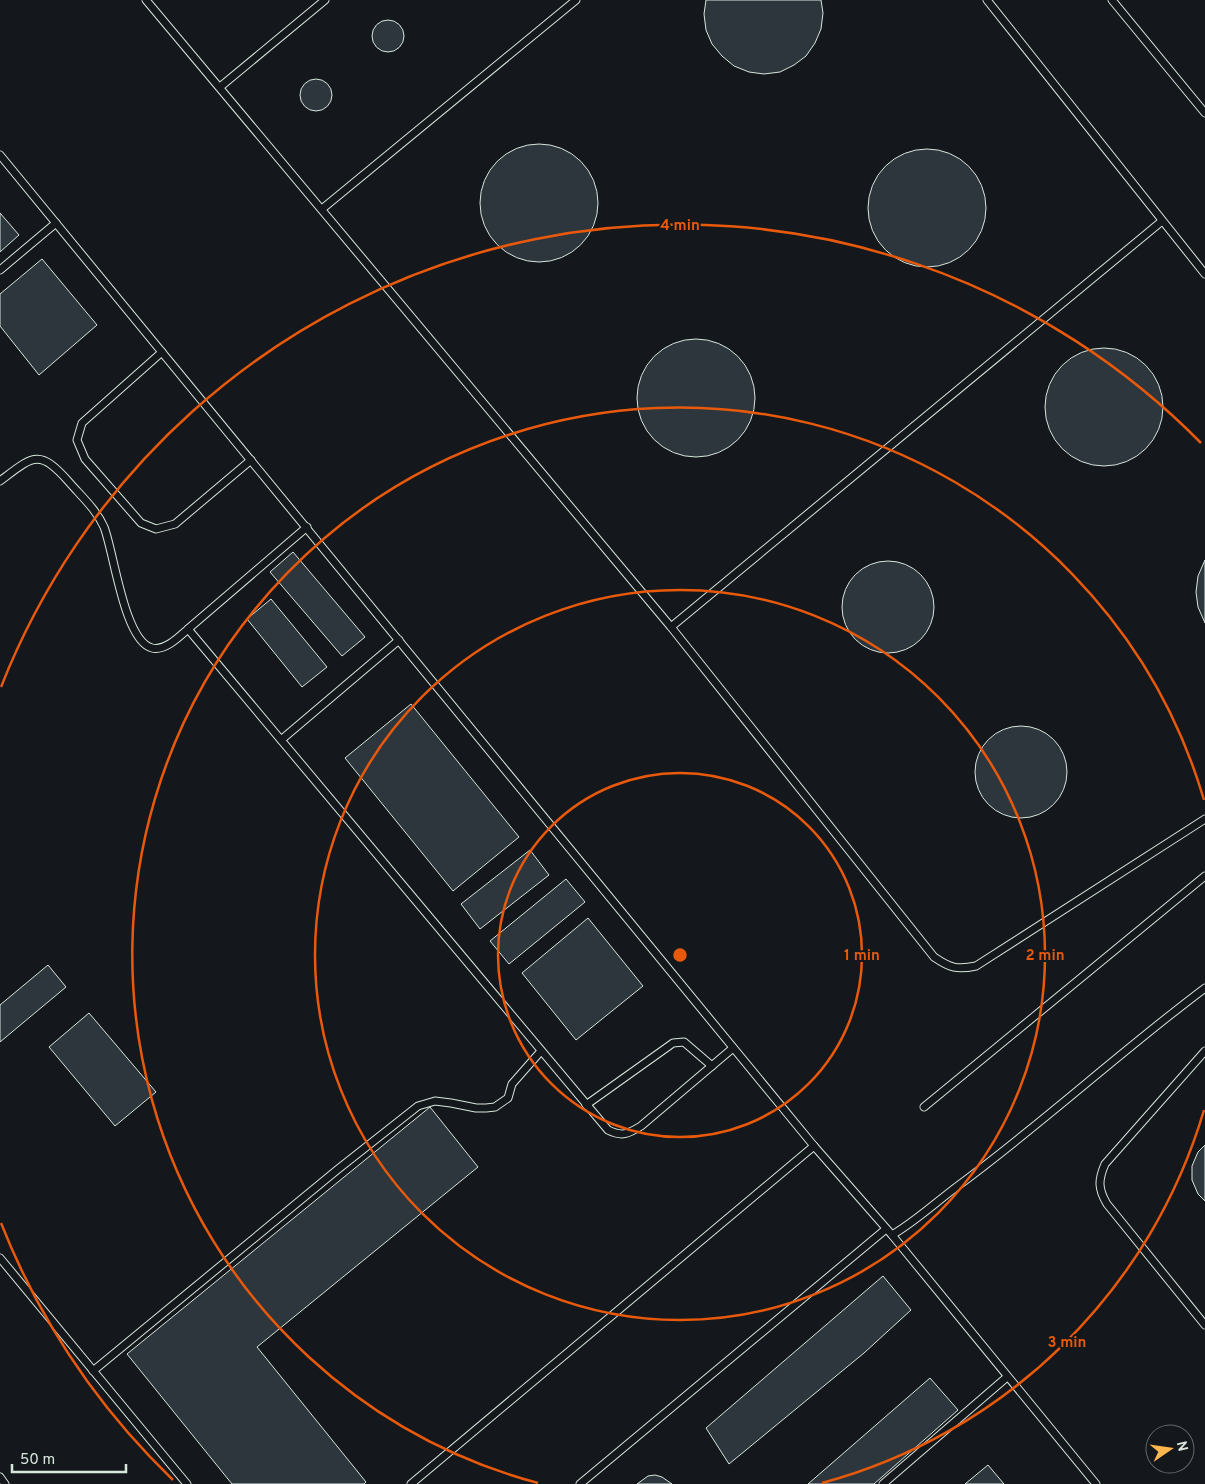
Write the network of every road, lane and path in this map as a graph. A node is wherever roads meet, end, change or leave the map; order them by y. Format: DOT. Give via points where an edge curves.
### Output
graph roads {
  1 [pos="146,0"];
  2 [pos="325,0"];
  3 [pos="576,0"];
  4 [pos="987,0"];
  5 [pos="1112,0"];
  6 [pos="220,87"];
  7 [pos="1205,114"];
  8 [pos="0,155"];
  9 [pos="322,209"];
  10 [pos="1162,221"];
  11 [pos="56,223"];
  12 [pos="0,270"];
  13 [pos="1205,274"];
  14 [pos="162,352"];
  15 [pos="251,460"];
  16 [pos="0,481"];
  17 [pos="306,528"];
  18 [pos="671,627"];
  19 [pos="188,629"];
  20 [pos="399,640"];
  21 [pos="281,740"];
  22 [pos="1205,819"];
  23 [pos="1205,876"];
  24 [pos="1205,988"];
  25 [pos="733,1048"];
  26 [pos="541,1051"];
  27 [pos="1205,1051"];
  28 [pos="712,1066"];
  29 [pos="586,1105"];
  30 [pos="924,1107"];
  31 [pos="814,1146"];
  32 [pos="886,1229"];
  33 [pos="892,1235"];
  34 [pos="0,1258"];
  35 [pos="1205,1325"];
  36 [pos="93,1371"];
  37 [pos="1007,1377"];
  38 [pos="187,1484"];
  39 [pos="411,1484"];
  40 [pos="580,1484"];
  41 [pos="882,1484"];
  42 [pos="1096,1484"];
  1 -- 6 [label="lane"];
  2 -- 6 [label="lane"];
  3 -- 9 [label="lane"];
  4 -- 10 [label="lane"];
  5 -- 7 [label="lane"];
  6 -- 9 [label="lane"];
  8 -- 11 [label="lane"];
  9 -- 18 [label="lane"];
  10 -- 13 [label="lane"];
  10 -- 18 [label="lane"];
  11 -- 12 [label="lane"];
  11 -- 14 [label="lane"];
  14 -- 15 [label="lane"];
  14 -- 15 [label="lane" via="82,423 77,440 85,459 141,524 156,529 175,524"];
  15 -- 17 [label="lane"];
  16 -- 19 [label="lane" via="33,459 46,460 55,467 92,508 103,526 128,619 137,636 153,648 163,647"];
  17 -- 19 [label="lane"];
  17 -- 20 [label="lane"];
  18 -- 22 [label="lane" via="934,957 947,966 962,969 976,966"];
  19 -- 21 [label="lane"];
  20 -- 21 [label="lane"];
  20 -- 25 [label="lane"];
  21 -- 26 [label="lane"];
  23 -- 30 [label="lane"];
  24 -- 33 [label="lane" via="1156,1024 977,1173"];
  25 -- 28 [label="lane"];
  25 -- 31 [label="lane"];
  26 -- 29 [label="lane"];
  26 -- 36 [label="lane" via="512,1084 508,1098 495,1107 476,1108 435,1101 418,1106"];
  27 -- 35 [label="lane" via="1105,1164 1100,1185 1107,1204"];
  28 -- 29 [label="lane" via="684,1042 672,1043"];
  28 -- 29 [label="lane" via="641,1126 628,1133 617,1134 608,1130"];
  31 -- 32 [label="lane"];
  31 -- 39 [label="lane"];
  32 -- 33 [label="lane"];
  32 -- 40 [label="lane"];
  33 -- 37 [label="lane"];
  34 -- 36 [label="lane"];
  36 -- 38 [label="lane"];
  37 -- 41 [label="lane"];
  37 -- 42 [label="lane"];
}
